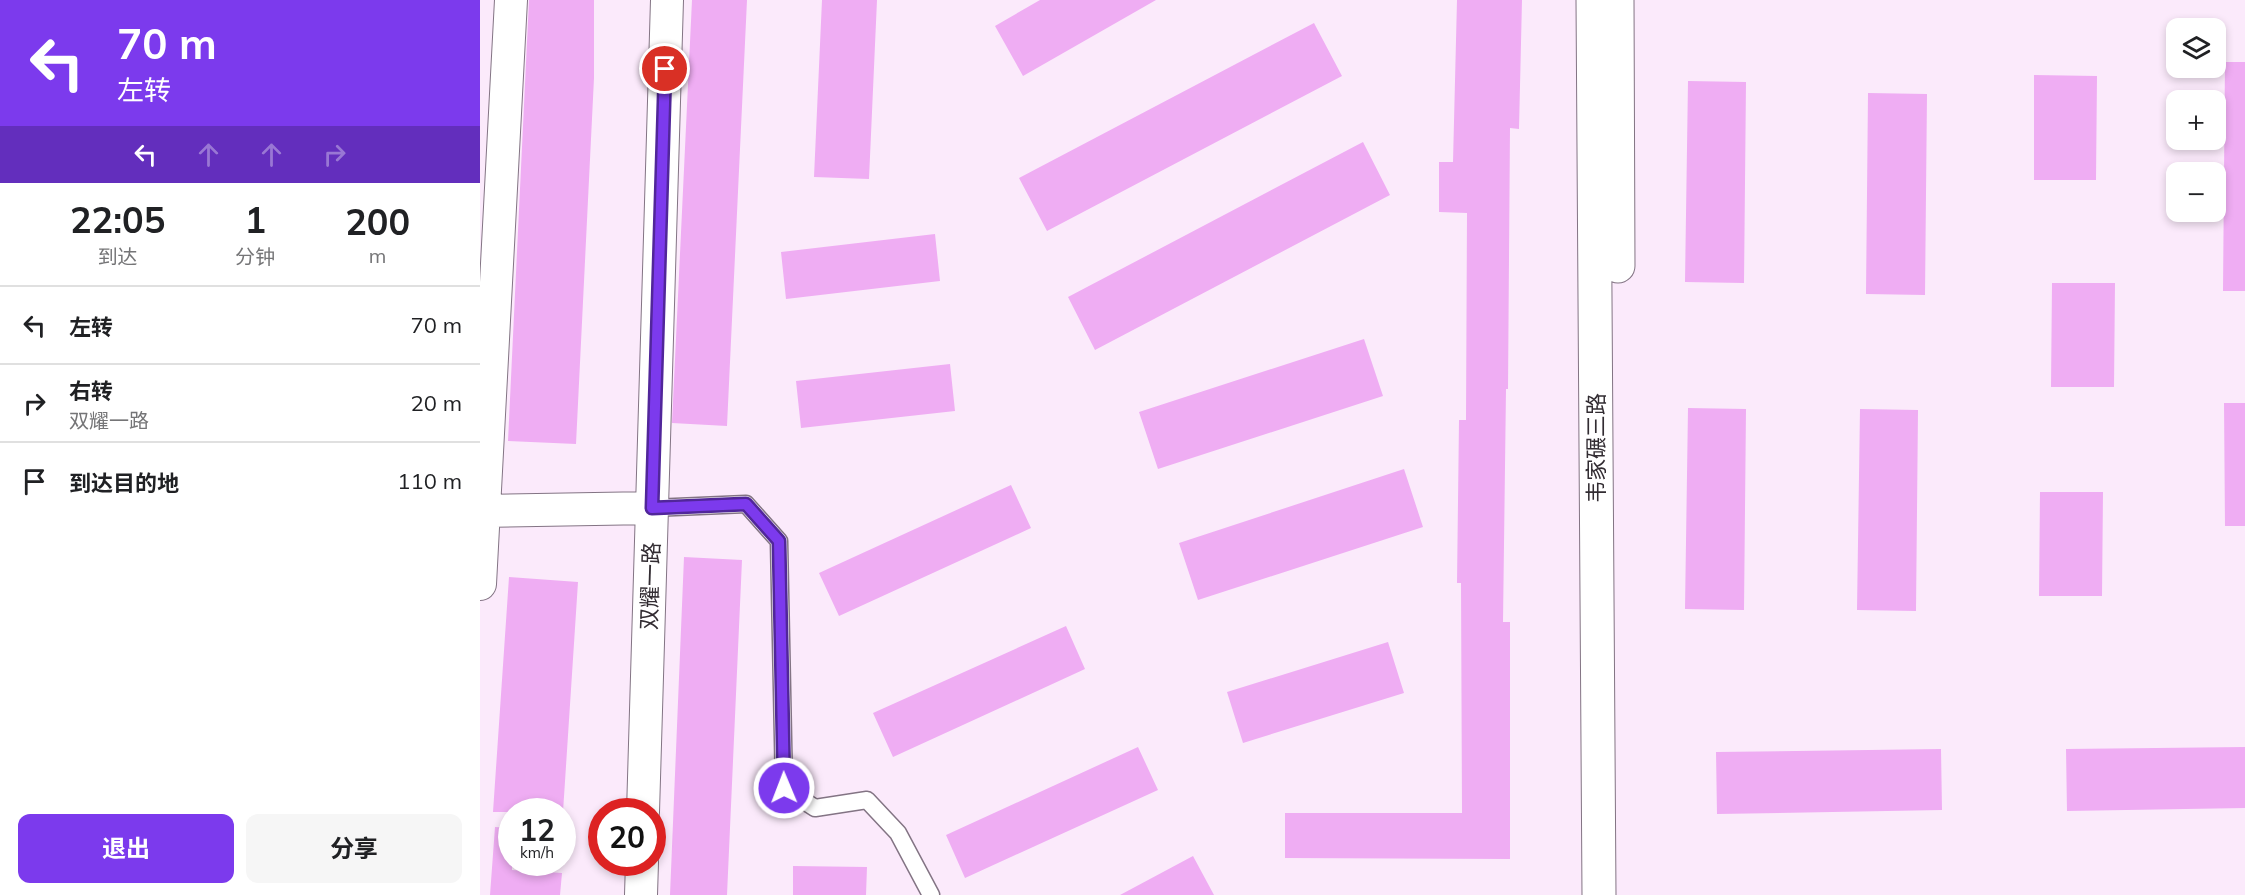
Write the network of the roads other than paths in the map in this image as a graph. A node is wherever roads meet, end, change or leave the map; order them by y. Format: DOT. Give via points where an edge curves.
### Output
graph roads {
  1 [pos="511,0"];
  2 [pos="667,0"];
  3 [pos="1593,0"];
  4 [pos="1617,0"];
  5 [pos="652,508"];
  6 [pos="482,511"];
  7 [pos="480,584"];
  8 [pos="643,798"];
  9 [pos="642,876"];
  10 [pos="641,895"];
  11 [pos="931,895"];
  12 [pos="1599,895"];
  13 [pos="1619,895"];
  1 -- 6 [label="street"];
  2 -- 5 [label="street, 双耀一路"];
  3 -- 12 [label="main road, 韦家碾三路"];
  4 -- 13 [label="main road, 韦家碾三路"];
  5 -- 6 [label="street"];
  5 -- 8 [label="street, 双耀一路"];
  5 -- 11 [label="lane" via="746,504 779,541 784,788 815,808 867,800 898,833"];
  6 -- 7 [label="street"];
  9 -- 10 [label="street"];
}
